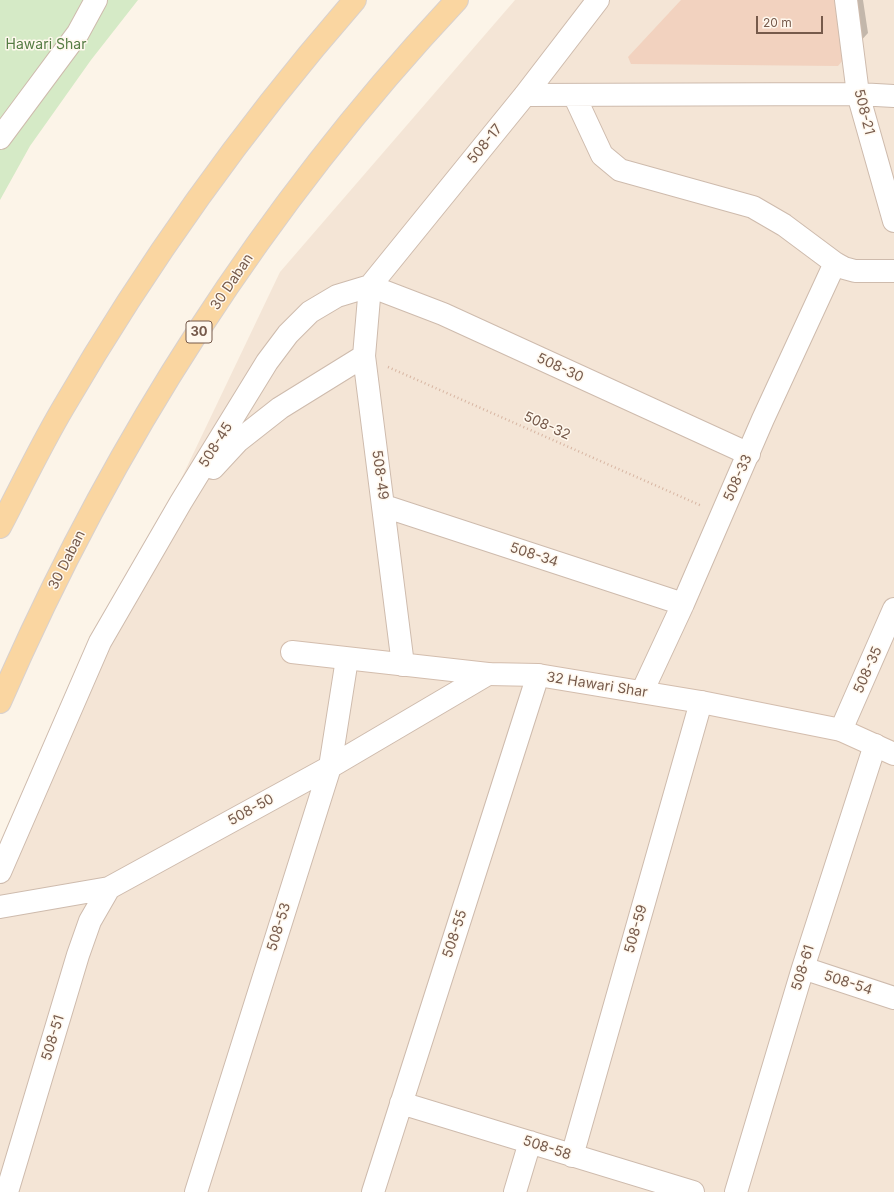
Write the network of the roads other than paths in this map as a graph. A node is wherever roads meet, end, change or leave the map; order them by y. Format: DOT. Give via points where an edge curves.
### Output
graph roads {
  1 [pos="96,0"];
  2 [pos="355,0"];
  3 [pos="456,0"];
  4 [pos="598,0"];
  5 [pos="846,0"];
  6 [pos="858,94"];
  7 [pos="525,95"];
  8 [pos="574,95"];
  9 [pos="894,96"];
  10 [pos="0,138"];
  11 [pos="894,221"];
  12 [pos="835,264"];
  13 [pos="894,271"];
  14 [pos="370,286"];
  15 [pos="364,356"];
  16 [pos="749,454"];
  17 [pos="181,502"];
  18 [pos="384,506"];
  19 [pos="0,527"];
  20 [pos="683,604"];
  21 [pos="894,609"];
  22 [pos="292,652"];
  23 [pos="347,659"];
  24 [pos="403,665"];
  25 [pos="488,674"];
  26 [pos="538,675"];
  27 [pos="642,692"];
  28 [pos="0,702"];
  29 [pos="701,702"];
  30 [pos="841,730"];
  31 [pos="885,750"];
  32 [pos="330,766"];
  33 [pos="0,872"];
  34 [pos="109,888"];
  35 [pos="0,906"];
  36 [pos="803,968"];
  37 [pos="894,998"];
  38 [pos="401,1103"];
  39 [pos="530,1142"];
  40 [pos="572,1156"];
  41 [pos="7,1192"];
  42 [pos="196,1192"];
  43 [pos="373,1192"];
  44 [pos="515,1192"];
  45 [pos="693,1192"];
  46 [pos="736,1192"];
  1 -- 10 [label="street" via="78,33"];
  2 -- 19 [label="main road" via="271,100 145,275 62,410"];
  3 -- 28 [label="main road, 30 Daban / 30" via="319,161 220,299 165,386 89,518 38,618"];
  4 -- 7 [label="street, 508-17"];
  5 -- 6 [label="street, 508-21"];
  6 -- 8 [label="street"];
  6 -- 9 [label="street"];
  6 -- 11 [label="street, 508-21"];
  7 -- 8 [label="street"];
  7 -- 14 [label="street, 508-17"];
  8 -- 12 [label="street" via="602,155 620,170 754,207 784,225"];
  12 -- 13 [label="street" via="855,271"];
  12 -- 16 [label="street, 508-33"];
  14 -- 15 [label="street, 508-49"];
  14 -- 16 [label="street, 508-30" via="443,314"];
  14 -- 17 [label="street, 508-45" via="337,296 323,304 310,312 288,334 267,362"];
  15 -- 17 [label="street" via="280,408 238,441"];
  15 -- 18 [label="street, 508-49"];
  16 -- 20 [label="street, 508-33"];
  17 -- 33 [label="street, 508-45" via="100,642"];
  18 -- 20 [label="street, 508-34"];
  18 -- 24 [label="street, 508-49"];
  20 -- 27 [label="street, 508-33"];
  21 -- 30 [label="street, 508-35"];
  22 -- 23 [label="street, 32 Hawari Shar"];
  23 -- 24 [label="street, 32 Hawari Shar"];
  23 -- 32 [label="street, 508-53"];
  24 -- 25 [label="street, 32 Hawari Shar"];
  25 -- 26 [label="street, 32 Hawari Shar"];
  25 -- 32 [label="street, 508-50"];
  26 -- 27 [label="street, 32 Hawari Shar"];
  26 -- 38 [label="street, 508-55"];
  27 -- 29 [label="street, 32 Hawari Shar"];
  29 -- 30 [label="street, 32 Hawari Shar"];
  29 -- 40 [label="street, 508-59"];
  30 -- 31 [label="street, 32 Hawari Shar"];
  31 -- 36 [label="street, 508-61"];
  32 -- 34 [label="street, 508-50"];
  32 -- 42 [label="street, 508-53"];
  34 -- 35 [label="street, 508-50"];
  34 -- 41 [label="street, 508-51" via="90,921 78,956"];
  36 -- 37 [label="street, 508-54"];
  36 -- 46 [label="street, 508-61"];
  38 -- 39 [label="street, 508-58"];
  38 -- 43 [label="street, 508-55"];
  39 -- 40 [label="street, 508-58"];
  39 -- 44 [label="street"];
  40 -- 45 [label="street, 508-58"];
}
